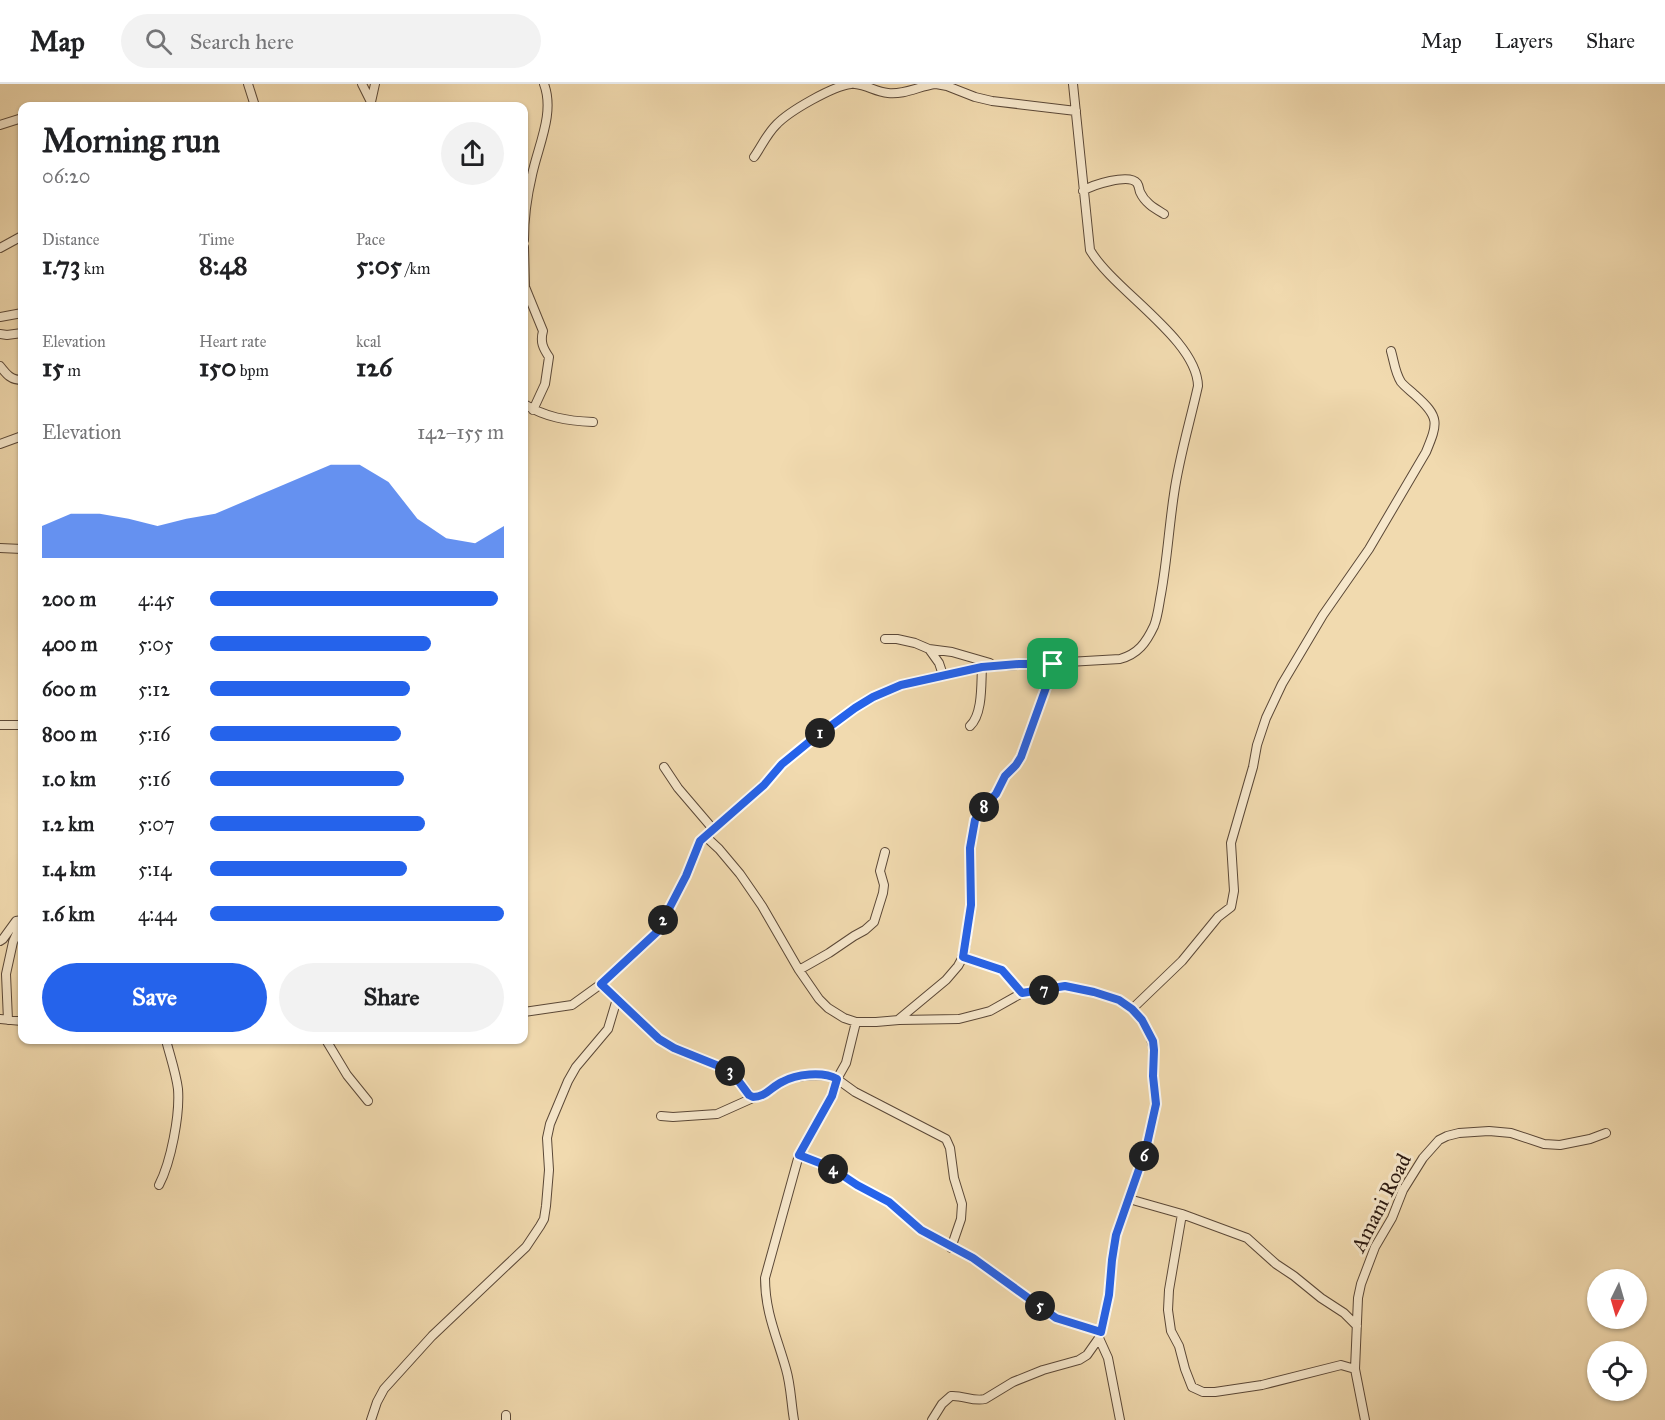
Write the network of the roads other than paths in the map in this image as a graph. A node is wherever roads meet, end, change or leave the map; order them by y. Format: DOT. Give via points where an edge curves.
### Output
graph roads {
  1 [pos="248,84"];
  2 [pos="362,84"];
  3 [pos="375,84"];
  4 [pos="544,84"];
  5 [pos="853,84"];
  6 [pos="904,84"];
  7 [pos="936,84"];
  8 [pos="1073,84"];
  9 [pos="898,93"];
  10 [pos="254,102"];
  11 [pos="371,102"];
  12 [pos="372,102"];
  13 [pos="1076,111"];
  14 [pos="18,119"];
  15 [pos="0,125"];
  16 [pos="754,158"];
  17 [pos="1083,191"];
  18 [pos="528,196"];
  19 [pos="1164,214"];
  20 [pos="18,238"];
  21 [pos="0,248"];
  22 [pos="528,297"];
  23 [pos="18,314"];
  24 [pos="0,317"];
  25 [pos="0,334"];
  26 [pos="18,334"];
  27 [pos="1391,351"];
  28 [pos="0,366"];
  29 [pos="18,380"];
  30 [pos="528,407"];
  31 [pos="533,410"];
  32 [pos="592,422"];
  33 [pos="18,437"];
  34 [pos="0,444"];
  35 [pos="0,548"];
  36 [pos="18,549"];
  37 [pos="885,639"];
  38 [pos="929,649"];
  39 [pos="1053,664"];
  40 [pos="996,665"];
  41 [pos="982,667"];
  42 [pos="943,675"];
  43 [pos="0,725"];
  44 [pos="18,725"];
  45 [pos="970,726"];
  46 [pos="664,766"];
  47 [pos="713,829"];
  48 [pos="705,836"];
  49 [pos="885,852"];
  50 [pos="18,921"];
  51 [pos="18,930"];
  52 [pos="0,941"];
  53 [pos="963,957"];
  54 [pos="799,970"];
  55 [pos="601,984"];
  56 [pos="1022,993"];
  57 [pos="617,999"];
  58 [pos="1132,1009"];
  59 [pos="528,1011"];
  60 [pos="4,1019"];
  61 [pos="898,1020"];
  62 [pos="856,1022"];
  63 [pos="167,1044"];
  64 [pos="328,1044"];
  65 [pos="837,1079"];
  66 [pos="755,1097"];
  67 [pos="368,1101"];
  68 [pos="662,1116"];
  69 [pos="1606,1133"];
  70 [pos="799,1155"];
  71 [pos="159,1185"];
  72 [pos="1129,1199"];
  73 [pos="1182,1214"];
  74 [pos="951,1248"];
  75 [pos="1357,1326"];
  76 [pos="1100,1335"];
  77 [pos="1355,1369"];
  78 [pos="371,1420"];
  79 [pos="794,1420"];
  80 [pos="932,1420"];
  81 [pos="1120,1420"];
  82 [pos="1365,1420"];
  1 -- 10 [label="street"];
  2 -- 11 [label="street"];
  3 -- 12 [label="street"];
  4 -- 18 [label="street" via="546,123"];
  5 -- 9 [label="street"];
  5 -- 16 [label="street" via="837,87 788,115 770,132"];
  6 -- 9 [label="street"];
  7 -- 9 [label="street"];
  7 -- 13 [label="street" via="992,101"];
  8 -- 13 [label="street"];
  13 -- 17 [label="street"];
  14 -- 15 [label="street"];
  17 -- 19 [label="street" via="1100,183 1134,181 1144,200"];
  17 -- 39 [label="street" via="1090,250 1106,272 1178,344 1195,370 1198,386 1174,493 1160,601 1145,643 1130,657"];
  20 -- 21 [label="street"];
  22 -- 31 [label="street" via="549,357 545,384"];
  23 -- 24 [label="street"];
  25 -- 26 [label="street"];
  27 -- 58 [label="street" via="1401,383 1426,404 1434,417 1433,436 1369,549 1282,684 1266,718 1232,843 1231,906"];
  28 -- 29 [label="street" via="7,376"];
  30 -- 31 [label="street"];
  31 -- 32 [label="street" via="555,418"];
  33 -- 34 [label="street"];
  35 -- 36 [label="street"];
  37 -- 38 [label="street"];
  38 -- 40 [label="street"];
  38 -- 42 [label="street"];
  39 -- 40 [label="street"];
  39 -- 53 [label="street" via="1021,757 975,820 970,848 971,905"];
  40 -- 41 [label="street"];
  41 -- 42 [label="street"];
  41 -- 45 [label="street" via="978,713"];
  42 -- 47 [label="street" via="901,685 855,708 782,764"];
  43 -- 44 [label="street"];
  46 -- 47 [label="street"];
  47 -- 48 [label="street"];
  48 -- 54 [label="street" via="740,874"];
  48 -- 55 [label="street" via="657,932"];
  49 -- 54 [label="street" via="880,871 883,893 874,922"];
  50 -- 52 [label="street"];
  51 -- 60 [label="street" via="6,974"];
  53 -- 56 [label="street" via="1002,970"];
  53 -- 61 [label="street" via="946,980"];
  54 -- 62 [label="street" via="828,1008"];
  55 -- 57 [label="street"];
  55 -- 59 [label="street" via="572,1005"];
  56 -- 58 [label="street" via="1065,986 1119,1000"];
  56 -- 61 [label="street" via="990,1011 959,1019"];
  57 -- 66 [label="street" via="666,1044 731,1071 749,1095"];
  57 -- 78 [label="street" via="608,1029 572,1074 550,1124 546,1206 540,1226 526,1247 432,1336 384,1389"];
  58 -- 72 [label="street" via="1153,1041 1156,1104"];
  61 -- 62 [label="street"];
  62 -- 65 [label="street" via="849,1057"];
  63 -- 71 [label="street" via="179,1106 167,1171"];
  64 -- 67 [label="street"];
  65 -- 66 [label="street" via="826,1075 796,1077"];
  65 -- 70 [label="street" via="832,1096"];
  65 -- 74 [label="street" via="948,1141 962,1204"];
  66 -- 68 [label="street" via="717,1114"];
  69 -- 75 [label="street, Amani Road" via="1560,1145 1489,1131 1439,1140 1402,1190 1375,1247 1361,1284"];
  70 -- 74 [label="street" via="830,1167 889,1202 921,1230"];
  70 -- 79 [label="street" via="765,1278 765,1297 786,1368"];
  72 -- 73 [label="street"];
  72 -- 76 [label="street" via="1116,1235"];
  73 -- 75 [label="street" via="1247,1238"];
  73 -- 77 [label="street" via="1168,1310 1171,1331 1192,1387 1215,1392 1263,1385 1341,1365"];
  74 -- 76 [label="street" via="973,1258 1056,1318"];
  75 -- 77 [label="street, Amani Road"];
  76 -- 80 [label="street" via="1088,1355 1013,1382 985,1400 951,1396"];
  76 -- 81 [label="street"];
  77 -- 82 [label="street, Amani Road"];
}
